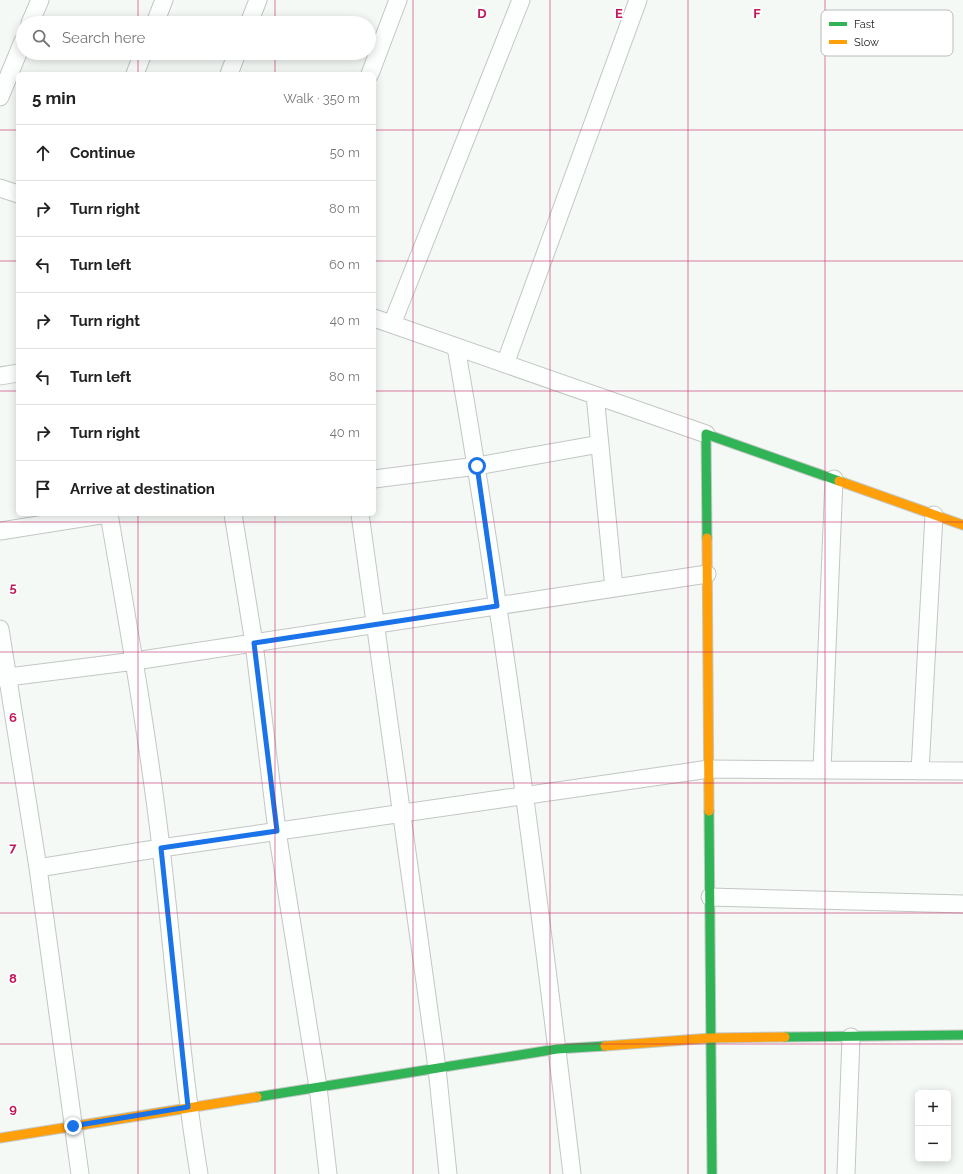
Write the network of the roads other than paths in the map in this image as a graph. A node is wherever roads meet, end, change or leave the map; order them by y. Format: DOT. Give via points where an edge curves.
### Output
graph roads {
  1 [pos="40,0"];
  2 [pos="164,0"];
  3 [pos="258,0"];
  4 [pos="398,0"];
  5 [pos="521,0"];
  6 [pos="638,0"];
  7 [pos="33,16"];
  8 [pos="158,16"];
  9 [pos="252,16"];
  10 [pos="16,58"];
  11 [pos="376,58"];
  12 [pos="140,60"];
  13 [pos="235,60"];
  14 [pos="375,60"];
  15 [pos="136,72"];
  16 [pos="230,72"];
  17 [pos="371,72"];
  18 [pos="0,97"];
  19 [pos="0,188"];
  20 [pos="16,193"];
  21 [pos="376,319"];
  22 [pos="392,324"];
  23 [pos="456,347"];
  24 [pos="505,364"];
  25 [pos="16,373"];
  26 [pos="0,376"];
  27 [pos="595,395"];
  28 [pos="706,434"];
  29 [pos="600,444"];
  30 [pos="477,466"];
  31 [pos="376,479"];
  32 [pos="834,479"];
  33 [pos="934,515"];
  34 [pos="95,516"];
  35 [pos="108,516"];
  36 [pos="233,516"];
  37 [pos="360,516"];
  38 [pos="963,525"];
  39 [pos="0,531"];
  40 [pos="707,574"];
  41 [pos="614,588"];
  42 [pos="497,606"];
  43 [pos="375,624"];
  44 [pos="0,629"];
  45 [pos="254,643"];
  46 [pos="135,661"];
  47 [pos="3,678"];
  48 [pos="709,769"];
  49 [pos="822,770"];
  50 [pos="920,771"];
  51 [pos="963,771"];
  52 [pos="524,796"];
  53 [pos="402,813"];
  54 [pos="277,831"];
  55 [pos="161,848"];
  56 [pos="38,868"];
  57 [pos="710,897"];
  58 [pos="963,904"];
  59 [pos="963,1036"];
  60 [pos="851,1037"];
  61 [pos="711,1038"];
  62 [pos="557,1049"];
  63 [pos="437,1068"];
  64 [pos="318,1087"];
  65 [pos="188,1107"];
  66 [pos="73,1126"];
  67 [pos="0,1138"];
  68 [pos="80,1174"];
  69 [pos="199,1174"];
  70 [pos="328,1174"];
  71 [pos="448,1174"];
  72 [pos="572,1174"];
  73 [pos="712,1174"];
  74 [pos="846,1174"];
  1 -- 7 [label="street"];
  2 -- 8 [label="street"];
  3 -- 9 [label="street"];
  4 -- 11 [label="street"];
  5 -- 22 [label="street"];
  6 -- 24 [label="street"];
  10 -- 18 [label="street"];
  12 -- 15 [label="street"];
  13 -- 16 [label="street"];
  14 -- 17 [label="street"];
  19 -- 20 [label="street"];
  21 -- 22 [label="street"];
  22 -- 23 [label="street"];
  23 -- 24 [label="street"];
  23 -- 30 [label="street"];
  24 -- 27 [label="street"];
  25 -- 26 [label="street"];
  27 -- 28 [label="street"];
  27 -- 29 [label="street"];
  28 -- 32 [label="street"];
  28 -- 40 [label="street"];
  29 -- 30 [label="street"];
  29 -- 41 [label="street"];
  30 -- 31 [label="street"];
  30 -- 42 [label="street"];
  32 -- 33 [label="street"];
  32 -- 49 [label="street"];
  33 -- 38 [label="street"];
  33 -- 50 [label="street"];
  34 -- 39 [label="street"];
  35 -- 46 [label="street"];
  36 -- 45 [label="street"];
  37 -- 43 [label="street"];
  40 -- 41 [label="street"];
  40 -- 48 [label="street"];
  41 -- 42 [label="street"];
  42 -- 43 [label="street"];
  42 -- 52 [label="street"];
  43 -- 45 [label="street"];
  43 -- 53 [label="street"];
  44 -- 47 [label="street"];
  45 -- 46 [label="street"];
  45 -- 54 [label="street"];
  46 -- 47 [label="street"];
  46 -- 55 [label="street"];
  47 -- 56 [label="street"];
  48 -- 49 [label="street"];
  48 -- 52 [label="street"];
  48 -- 57 [label="street"];
  49 -- 50 [label="street"];
  50 -- 51 [label="street"];
  52 -- 53 [label="street"];
  52 -- 62 [label="street"];
  53 -- 54 [label="street"];
  53 -- 63 [label="street"];
  54 -- 55 [label="street"];
  54 -- 64 [label="street"];
  55 -- 56 [label="street"];
  55 -- 65 [label="street"];
  56 -- 66 [label="street"];
  57 -- 58 [label="street"];
  57 -- 61 [label="street"];
  59 -- 60 [label="street"];
  60 -- 61 [label="street"];
  60 -- 74 [label="street"];
  61 -- 62 [label="street"];
  61 -- 73 [label="street"];
  62 -- 63 [label="street"];
  62 -- 72 [label="street"];
  63 -- 64 [label="street"];
  63 -- 71 [label="street"];
  64 -- 65 [label="street"];
  64 -- 70 [label="street"];
  65 -- 66 [label="street"];
  65 -- 69 [label="street"];
  66 -- 67 [label="street"];
  66 -- 68 [label="street"];
}
